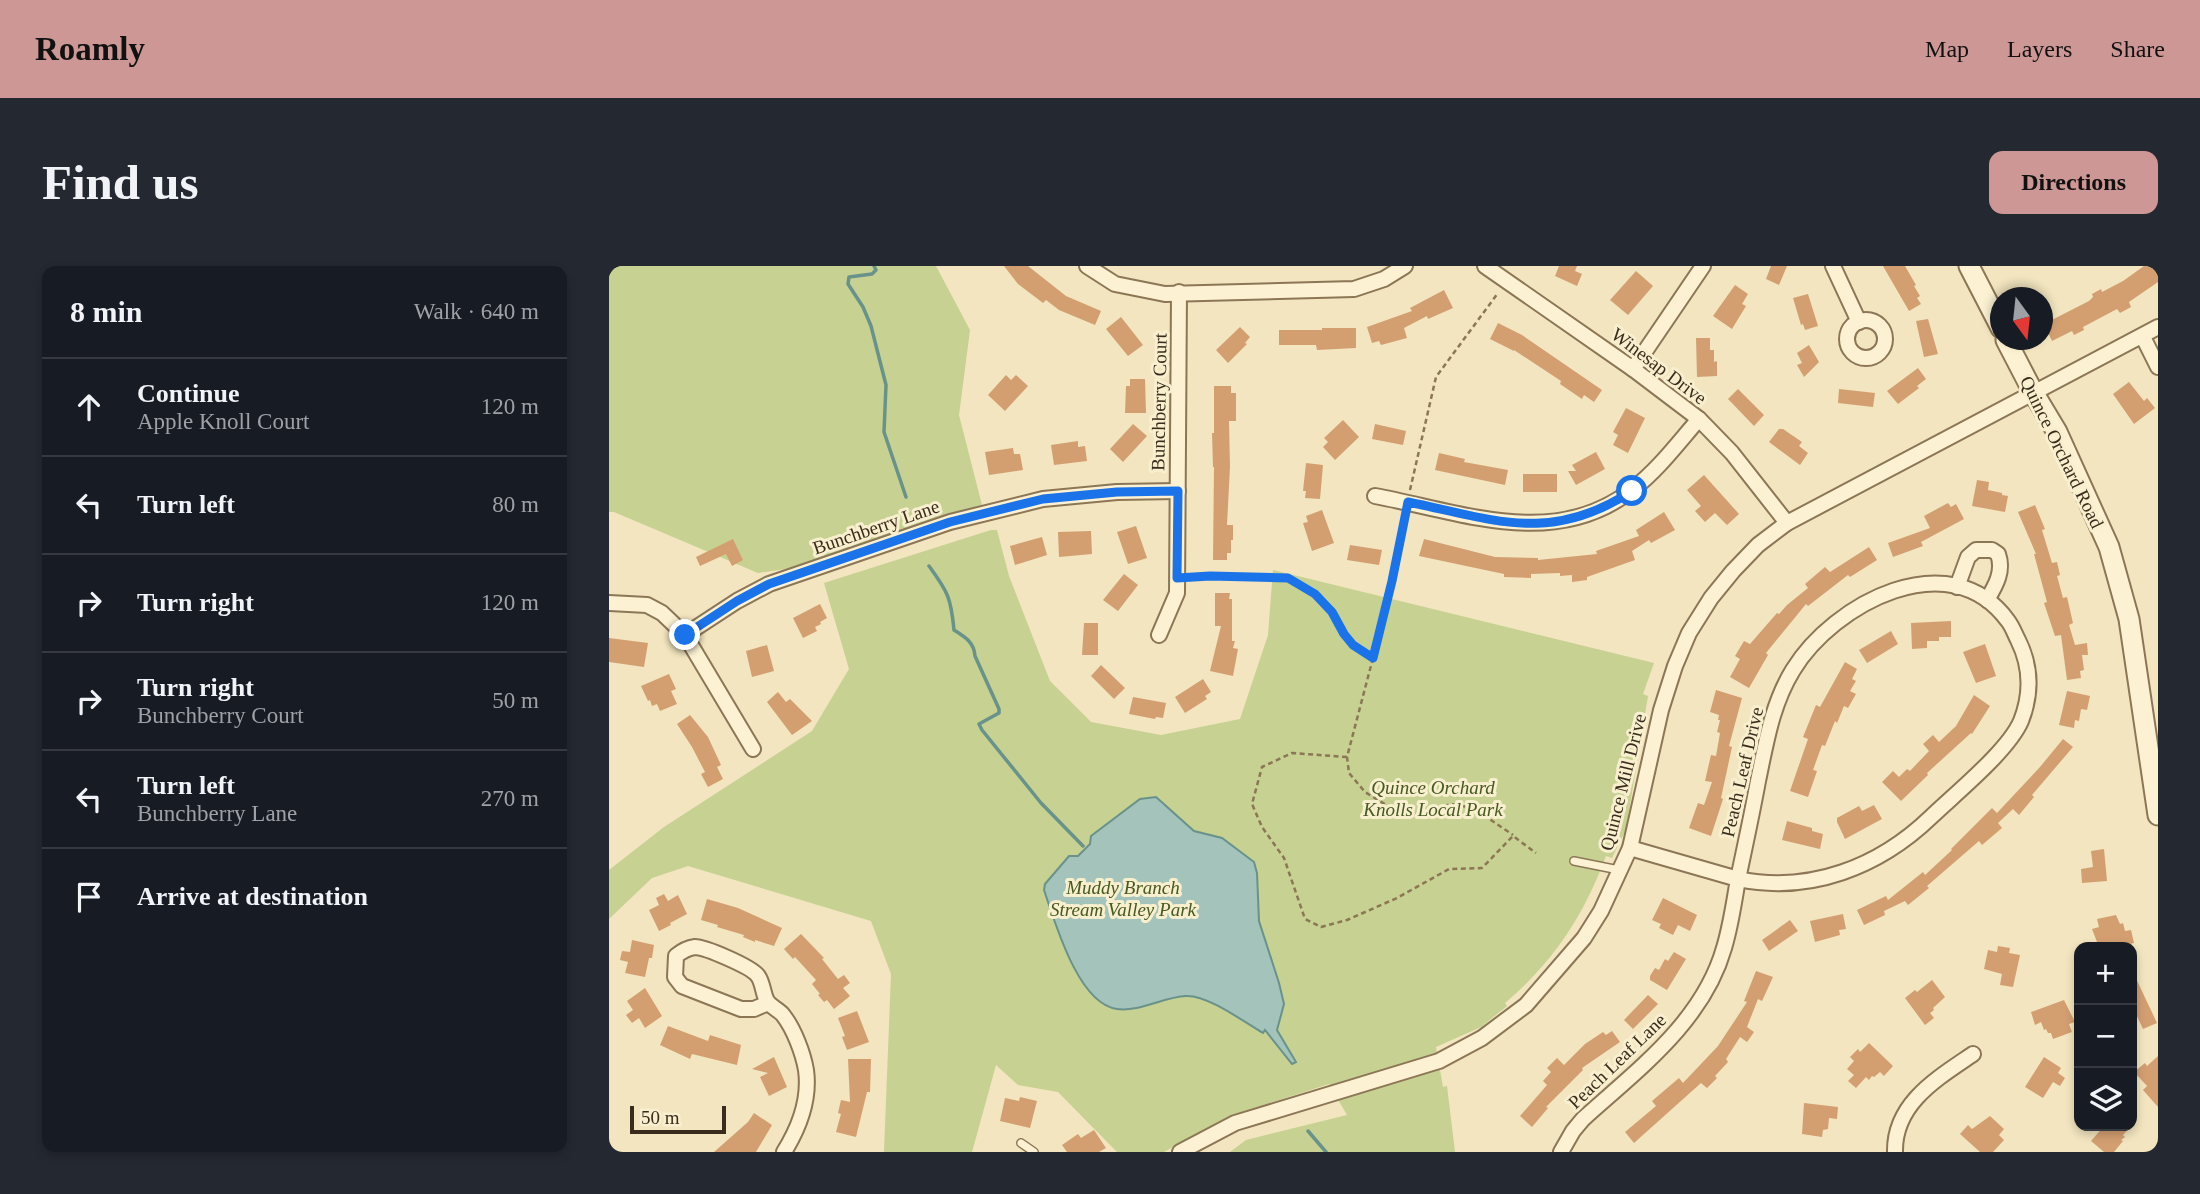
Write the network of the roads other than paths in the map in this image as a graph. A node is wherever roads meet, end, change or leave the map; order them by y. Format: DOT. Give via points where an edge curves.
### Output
graph roads {
  1 [pos="1087,266"];
  2 [pos="1405,266"];
  3 [pos="1485,266"];
  4 [pos="1703,266"];
  5 [pos="1833,266"];
  6 [pos="1969,266"];
  7 [pos="1506,275"];
  8 [pos="1179,292"];
  9 [pos="1990,308"];
  10 [pos="1859,321"];
  11 [pos="2158,327"];
  12 [pos="2143,337"];
  13 [pos="2011,350"];
  14 [pos="2158,367"];
  15 [pos="1633,369"];
  16 [pos="2033,392"];
  17 [pos="1699,419"];
  18 [pos="1178,491"];
  19 [pos="1375,496"];
  20 [pos="1787,523"];
  21 [pos="1957,587"];
  22 [pos="1987,600"];
  23 [pos="609,603"];
  24 [pos="685,635"];
  25 [pos="1159,635"];
  26 [pos="753,749"];
  27 [pos="2158,815"];
  28 [pos="1630,848"];
  29 [pos="1574,861"];
  30 [pos="1619,870"];
  31 [pos="1738,879"];
  32 [pos="768,1003"];
  33 [pos="1973,1054"];
  34 [pos="1021,1143"];
  35 [pos="784,1152"];
  36 [pos="1034,1152"];
  37 [pos="1180,1152"];
  38 [pos="1562,1152"];
  39 [pos="1895,1152"];
  1 -- 8 [label="street" via="1115,284 1165,294"];
  2 -- 8 [label="street" via="1354,289"];
  3 -- 7 [label="street, Winesap Drive"];
  4 -- 15 [label="street"];
  5 -- 10 [label="street"];
  6 -- 9 [label="street"];
  7 -- 15 [label="street, Winesap Drive"];
  8 -- 18 [label="street, Bunchberry Court"];
  11 -- 12 [label="street, Quince Mill Drive"];
  12 -- 14 [label="street"];
  12 -- 16 [label="street, Quince Mill Drive"];
  13 -- 16 [label="street, Quince Orchard Road"];
  15 -- 17 [label="street, Winesap Drive"];
  16 -- 20 [label="street, Quince Mill Drive"];
  16 -- 27 [label="street, Quince Orchard Road" via="2057,432 2109,547 2129,619"];
  17 -- 19 [label="street" via="1632,491 1575,519 1550,524 1501,522"];
  17 -- 20 [label="street, Winesap Drive" via="1741,463"];
  18 -- 24 [label="street, Bunchberry Lane" via="1043,499 950,522 769,584"];
  18 -- 25 [label="street, Bunchberry Court" via="1177,593"];
  20 -- 28 [label="street, Quince Mill Drive" via="1733,570 1689,633 1661,710"];
  21 -- 22 [label="street, Peach Leaf Drive"];
  21 -- 22 [label="street" via="1968,557 1976,550 1992,550 1999,554 2000,576"];
  21 -- 31 [label="street, Peach Leaf Drive" via="1942,583 1903,587 1874,598 1818,638 1794,668 1769,728"];
  22 -- 31 [label="street, Peach Leaf Drive" via="2009,621 2030,674 2020,723 1998,753 1921,826 1869,862 1800,883"];
  23 -- 24 [label="street" via="647,606 663,613"];
  24 -- 26 [label="street"];
  28 -- 30 [label="street, Quince Mill Drive"];
  28 -- 31 [label="street, Peach Leaf Drive"];
  29 -- 30 [label="lane"];
  30 -- 37 [label="street, Quince Mill Drive" via="1584,938 1526,1005 1482,1038 1439,1061 1235,1122"];
  31 -- 38 [label="street, Peach Leaf Lane" via="1724,949 1696,1006 1660,1049 1583,1119"];
  32 -- 32 [label="street" via="741,1009 682,986 675,977 676,956 698,947 743,965 758,975"];
  32 -- 35 [label="street" via="783,1014 806,1070 802,1116"];
  33 -- 39 [label="street" via="1912,1101 1900,1122"];
  34 -- 36 [label="lane"];
}
